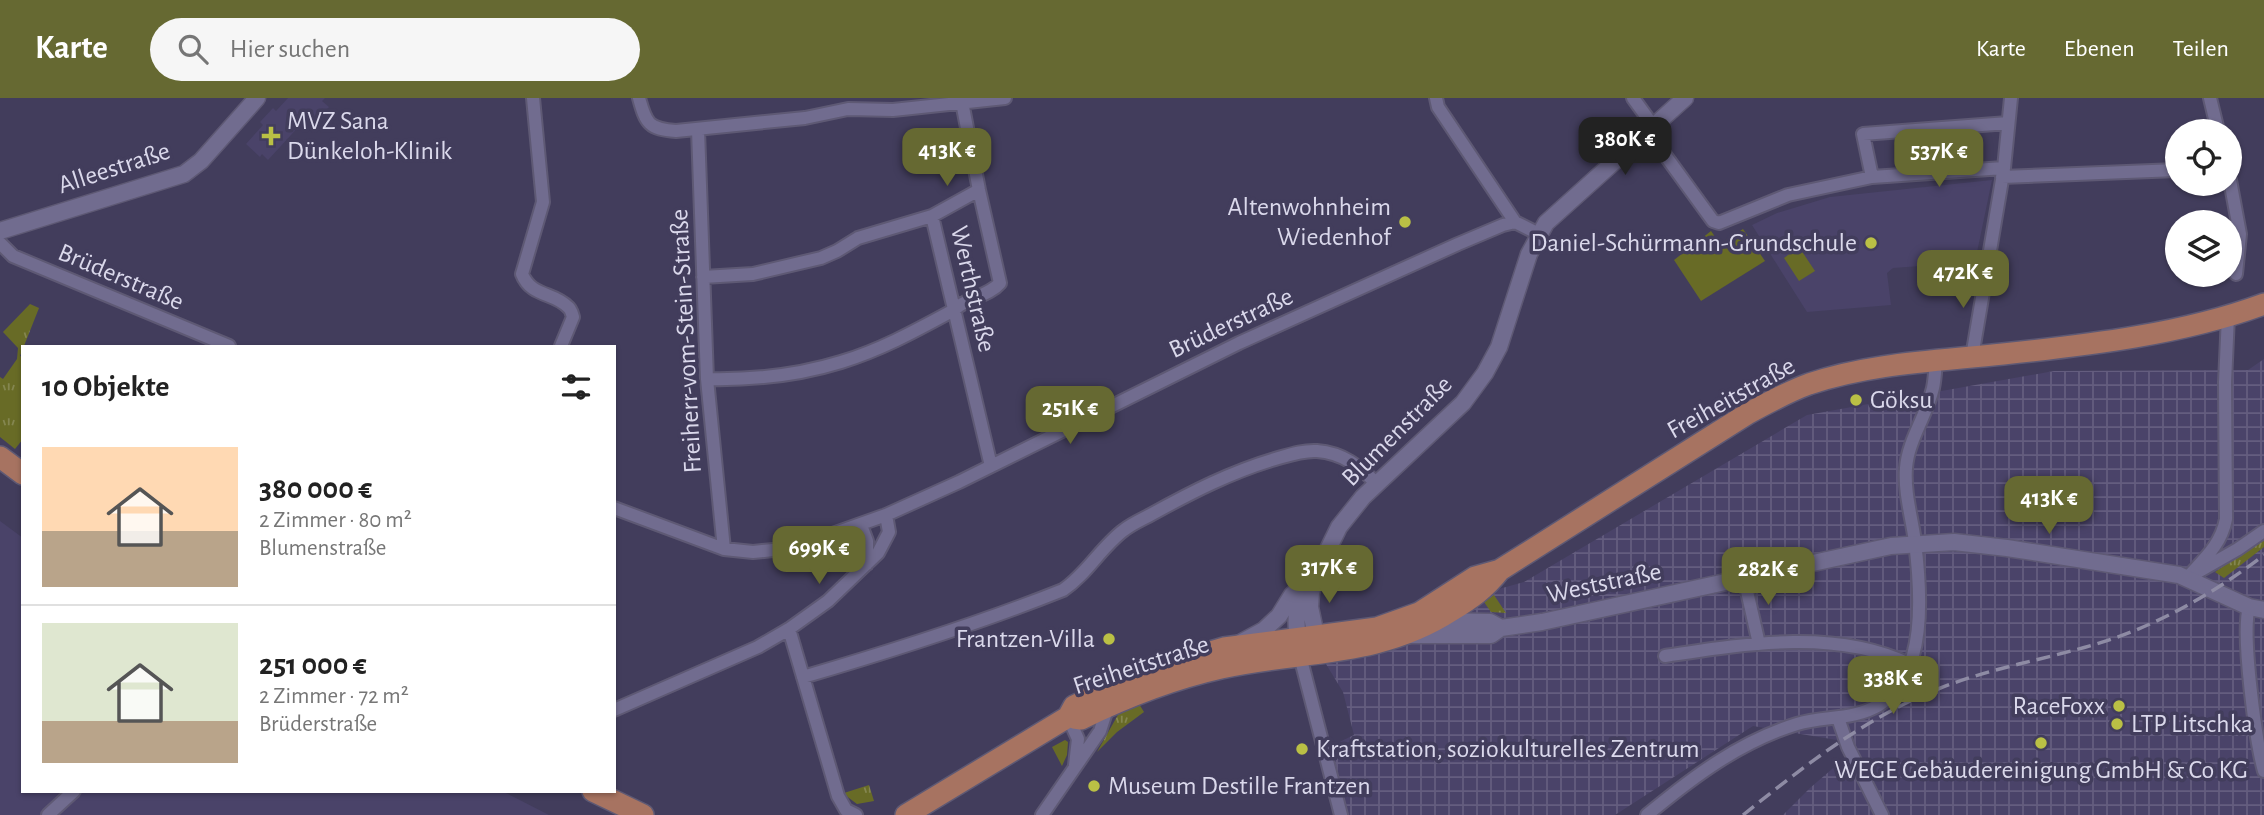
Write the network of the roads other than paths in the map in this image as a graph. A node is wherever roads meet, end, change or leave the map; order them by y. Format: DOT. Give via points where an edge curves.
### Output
graph roads {
  1 [pos="257,98"];
  2 [pos="533,98"];
  3 [pos="639,98"];
  4 [pos="1005,98"];
  5 [pos="1436,98"];
  6 [pos="1633,98"];
  7 [pos="1685,98"];
  8 [pos="2011,98"];
  9 [pos="2210,98"];
  10 [pos="962,102"];
  11 [pos="2215,119"];
  12 [pos="2008,123"];
  13 [pos="1654,127"];
  14 [pos="698,130"];
  15 [pos="2165,170"];
  16 [pos="2003,173"];
  17 [pos="1872,177"];
  18 [pos="979,190"];
  19 [pos="932,215"];
  20 [pos="1516,222"];
  21 [pos="0,231"];
  22 [pos="1539,234"];
  23 [pos="0,243"];
  24 [pos="703,276"];
  25 [pos="2264,304"];
  26 [pos="954,310"];
  27 [pos="2228,316"];
  28 [pos="227,345"];
  29 [pos="561,345"];
  30 [pos="1972,357"];
  31 [pos="1936,361"];
  32 [pos="707,379"];
  33 [pos="0,457"];
  34 [pos="990,466"];
  35 [pos="21,473"];
  36 [pos="1377,484"];
  37 [pos="616,509"];
  38 [pos="886,515"];
  39 [pos="861,525"];
  40 [pos="2264,531"];
  41 [pos="1916,545"];
  42 [pos="723,549"];
  43 [pos="867,564"];
  44 [pos="1500,570"];
  45 [pos="1317,572"];
  46 [pos="1744,578"];
  47 [pos="2187,578"];
  48 [pos="2256,609"];
  49 [pos="1436,621"];
  50 [pos="1501,628"];
  51 [pos="789,629"];
  52 [pos="1402,629"];
  53 [pos="1759,644"];
  54 [pos="1308,646"];
  55 [pos="1224,648"];
  56 [pos="1665,656"];
  57 [pos="1911,665"];
  58 [pos="803,677"];
  59 [pos="1108,706"];
  60 [pos="616,709"];
  61 [pos="1068,717"];
  62 [pos="1838,718"];
  63 [pos="1075,765"];
  64 [pos="2264,771"];
  65 [pos="72,793"];
  66 [pos="597,793"];
  67 [pos="48,815"];
  68 [pos="643,815"];
  69 [pos="856,815"];
  70 [pos="906,815"];
  71 [pos="1042,815"];
  72 [pos="1341,815"];
  73 [pos="1647,815"];
  74 [pos="1882,815"];
  1 -- 21 [label="street, Alleestraße" via="184,174"];
  2 -- 29 [label="street" via="543,202 522,274 526,284 568,306 573,317"];
  3 -- 14 [label="street" via="649,125 660,130"];
  4 -- 10 [label="street"];
  5 -- 20 [label="street"];
  6 -- 13 [label="street"];
  7 -- 13 [label="street, Blumenstraße"];
  8 -- 12 [label="street"];
  9 -- 11 [label="street"];
  10 -- 14 [label="street" via="893,110 848,109"];
  10 -- 18 [label="street"];
  12 -- 16 [label="street"];
  12 -- 17 [label="street" via="1863,134"];
  13 -- 17 [label="street" via="1657,144 1719,223 1788,195"];
  13 -- 22 [label="street, Blumenstraße" via="1554,215"];
  14 -- 24 [label="street, Freiherr-vom-Stein-Straße"];
  15 -- 16 [label="street"];
  16 -- 17 [label="street"];
  16 -- 30 [label="street"];
  18 -- 19 [label="street, Werthstraße"];
  18 -- 26 [label="street" via="1000,284"];
  19 -- 24 [label="street" via="858,238 801,264 753,274"];
  19 -- 26 [label="street, Werthstraße"];
  20 -- 22 [label="street"];
  20 -- 34 [label="street, Brüderstraße" via="1246,340"];
  22 -- 36 [label="street, Blumenstraße" via="1499,347 1485,373 1463,403"];
  23 -- 28 [label="street, Brüderstraße" via="13,256"];
  24 -- 32 [label="street, Freiherr-vom-Stein-Straße"];
  25 -- 27 [label="main road, Freiheitstraße"];
  26 -- 32 [label="street" via="841,362"];
  26 -- 34 [label="street, Werthstraße"];
  27 -- 30 [label="main road, Freiheitstraße" via="2097,342"];
  27 -- 47 [label="street" via="2226,519 2214,549"];
  30 -- 31 [label="main road, Freiheitstraße"];
  31 -- 41 [label="street" via="1934,387 1906,468"];
  31 -- 44 [label="main road, Freiheitstraße" via="1839,375 1774,399"];
  32 -- 42 [label="street, Freiherr-vom-Stein-Straße"];
  33 -- 35 [label="main road"];
  34 -- 38 [label="street, Brüderstraße"];
  36 -- 45 [label="street, Blumenstraße" via="1339,527"];
  36 -- 58 [label="street" via="1345,457 1315,451 1243,470 1127,527 1063,590 913,645"];
  37 -- 42 [label="street, Brüderstraße"];
  38 -- 39 [label="street, Brüderstraße"];
  38 -- 43 [label="street" via="886,541"];
  39 -- 42 [label="street, Brüderstraße" via="783,549"];
  39 -- 43 [label="street"];
  40 -- 47 [label="street"];
  41 -- 46 [label="street, Weststraße" via="1891,546"];
  41 -- 47 [label="street, Weststraße" via="1954,542 2007,548"];
  41 -- 57 [label="street" via="1919,618"];
  43 -- 51 [label="street"];
  44 -- 49 [label="main road, Freiheitstraße" via="1484,590"];
  44 -- 52 [label="main road, Freiheitstraße" via="1475,577"];
  45 -- 54 [label="street, Blumenstraße" via="1295,617"];
  45 -- 55 [label="street, Blumenstraße" via="1264,630"];
  46 -- 50 [label="street, Weststraße"];
  46 -- 53 [label="street"];
  47 -- 48 [label="street, Weststraße"];
  48 -- 64 [label="street" via="2245,619"];
  49 -- 50 [label="street, Weststraße" via="1490,622"];
  49 -- 52 [label="main road, Freiheitstraße"];
  50 -- 52 [label="street, Weststraße" via="1490,635"];
  51 -- 58 [label="street"];
  51 -- 60 [label="street"];
  52 -- 54 [label="main road, Freiheitstraße" via="1377,628"];
  53 -- 56 [label="street"];
  53 -- 57 [label="street" via="1838,643"];
  54 -- 55 [label="main road, Freiheitstraße"];
  54 -- 59 [label="main road, Freiheitstraße" via="1167,682"];
  54 -- 72 [label="street"];
  55 -- 61 [label="main road, Freiheitstraße" via="1133,678 1074,706"];
  57 -- 62 [label="street" via="1899,687 1881,704"];
  58 -- 69 [label="street" via="838,796 846,810"];
  59 -- 61 [label="main road, Freiheitstraße" via="1081,719"];
  59 -- 63 [label="street" via="1100,731"];
  61 -- 63 [label="street" via="1078,739"];
  61 -- 70 [label="main road, Freiheitstraße"];
  62 -- 73 [label="street" via="1799,723 1741,747"];
  62 -- 74 [label="street" via="1847,747"];
  63 -- 71 [label="street"];
  65 -- 67 [label="street"];
  66 -- 68 [label="main road"];
}
